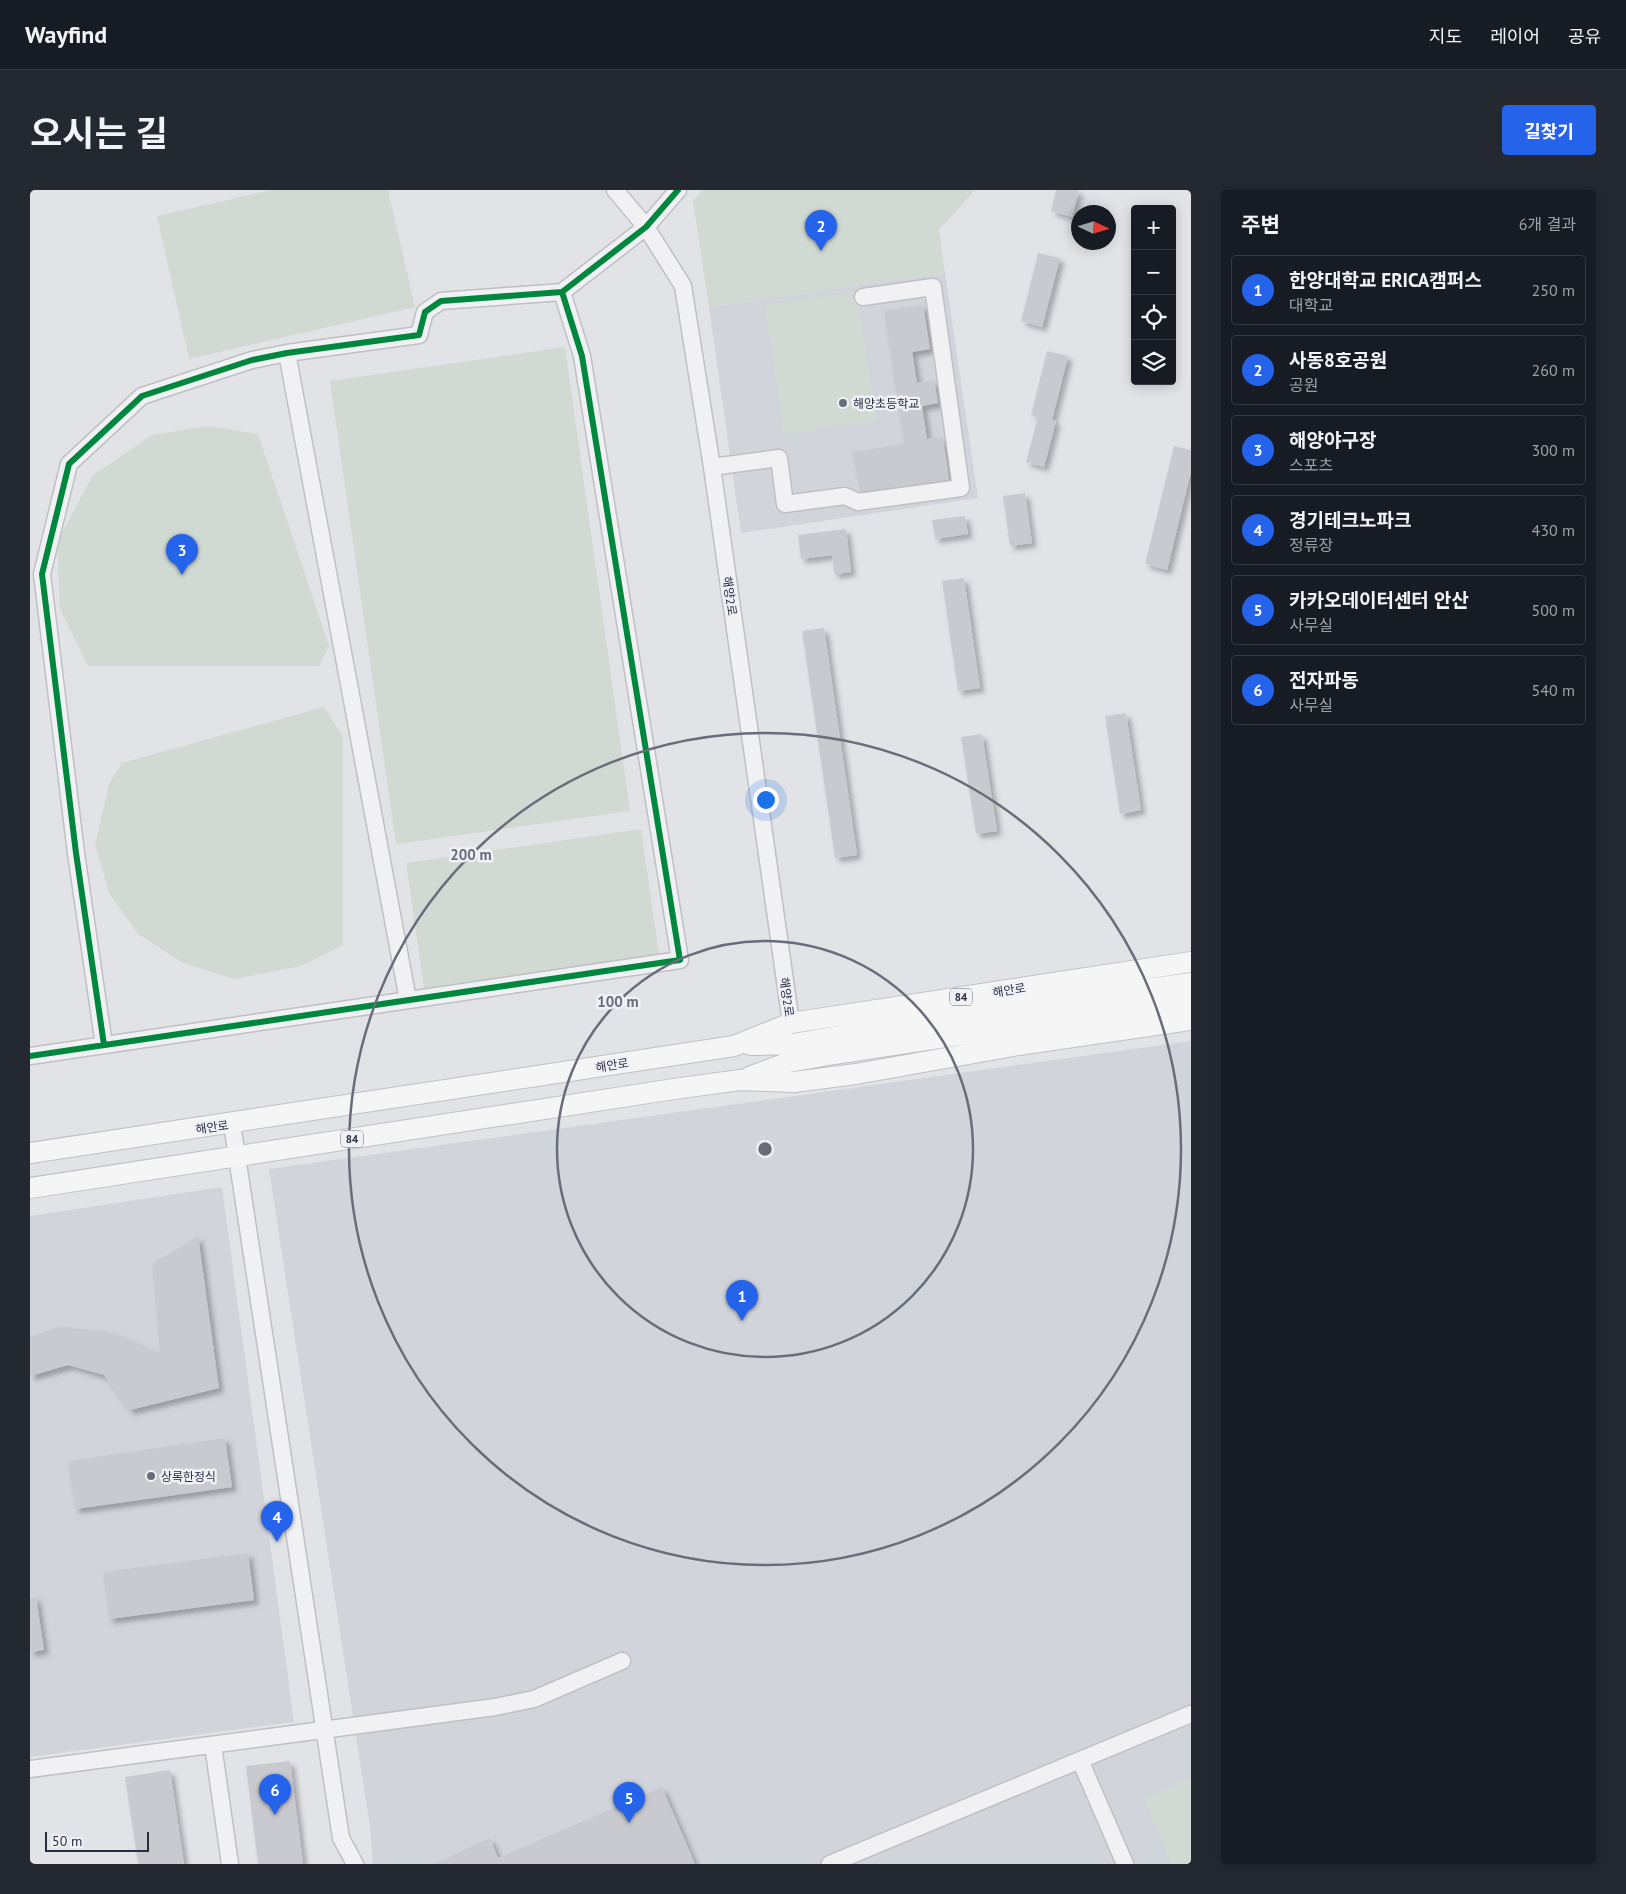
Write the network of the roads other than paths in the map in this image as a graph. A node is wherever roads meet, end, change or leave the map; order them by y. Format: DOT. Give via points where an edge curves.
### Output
graph roads {
  1 [pos="615,190"];
  2 [pos="678,190"];
  3 [pos="646,226"];
  4 [pos="562,292"];
  5 [pos="863,297"];
  6 [pos="287,353"];
  7 [pos="712,466"];
  8 [pos="1191,962"];
  9 [pos="1191,983"];
  10 [pos="408,1000"];
  11 [pos="1191,1000"];
  12 [pos="1191,1020"];
  13 [pos="791,1024"];
  14 [pos="104,1045"];
  15 [pos="734,1046"];
  16 [pos="30,1056"];
  17 [pos="740,1080"];
  18 [pos="232,1124"];
  19 [pos="30,1153"];
  20 [pos="237,1156"];
  21 [pos="30,1188"];
  22 [pos="622,1661"];
  23 [pos="1191,1714"];
  24 [pos="325,1730"];
  25 [pos="213,1745"];
  26 [pos="1080,1760"];
  27 [pos="30,1769"];
  28 [pos="230,1864"];
  29 [pos="355,1864"];
  30 [pos="830,1864"];
  31 [pos="1124,1864"];
  1 -- 3 [label="street, 해양2로"];
  2 -- 3 [label="street"];
  3 -- 4 [label="street"];
  3 -- 7 [label="street, 해양2로" via="683,286"];
  4 -- 6 [label="street" via="442,301 425,312 419,335"];
  4 -- 10 [label="street" via="582,356 680,960"];
  5 -- 7 [label="street" via="933,287 961,488 858,502 845,496 785,504 779,458"];
  6 -- 10 [label="street"];
  6 -- 14 [label="street" via="252,360 142,396 69,464 42,574 76,853"];
  7 -- 13 [label="street, 해양2로"];
  8 -- 13 [label="main road, 해안로 / 84"];
  9 -- 15 [label="main road" via="994,1010 792,1044"];
  10 -- 14 [label="street"];
  11 -- 17 [label="main road" via="834,1054 789,1062"];
  12 -- 17 [label="main road, 84" via="1018,1045 847,1075 794,1082"];
  13 -- 15 [label="main road, 해안로 / 84"];
  14 -- 16 [label="street"];
  15 -- 18 [label="main road, 해안로 / 84"];
  17 -- 20 [label="main road, 84"];
  18 -- 19 [label="main road, 해안로 / 84"];
  18 -- 20 [label="street"];
  20 -- 21 [label="main road, 84"];
  20 -- 24 [label="street"];
  22 -- 24 [label="street" via="534,1699"];
  23 -- 26 [label="street"];
  24 -- 25 [label="street"];
  24 -- 29 [label="street" via="341,1838"];
  25 -- 27 [label="street"];
  25 -- 28 [label="street"];
  26 -- 30 [label="street"];
  26 -- 31 [label="street"];
}
